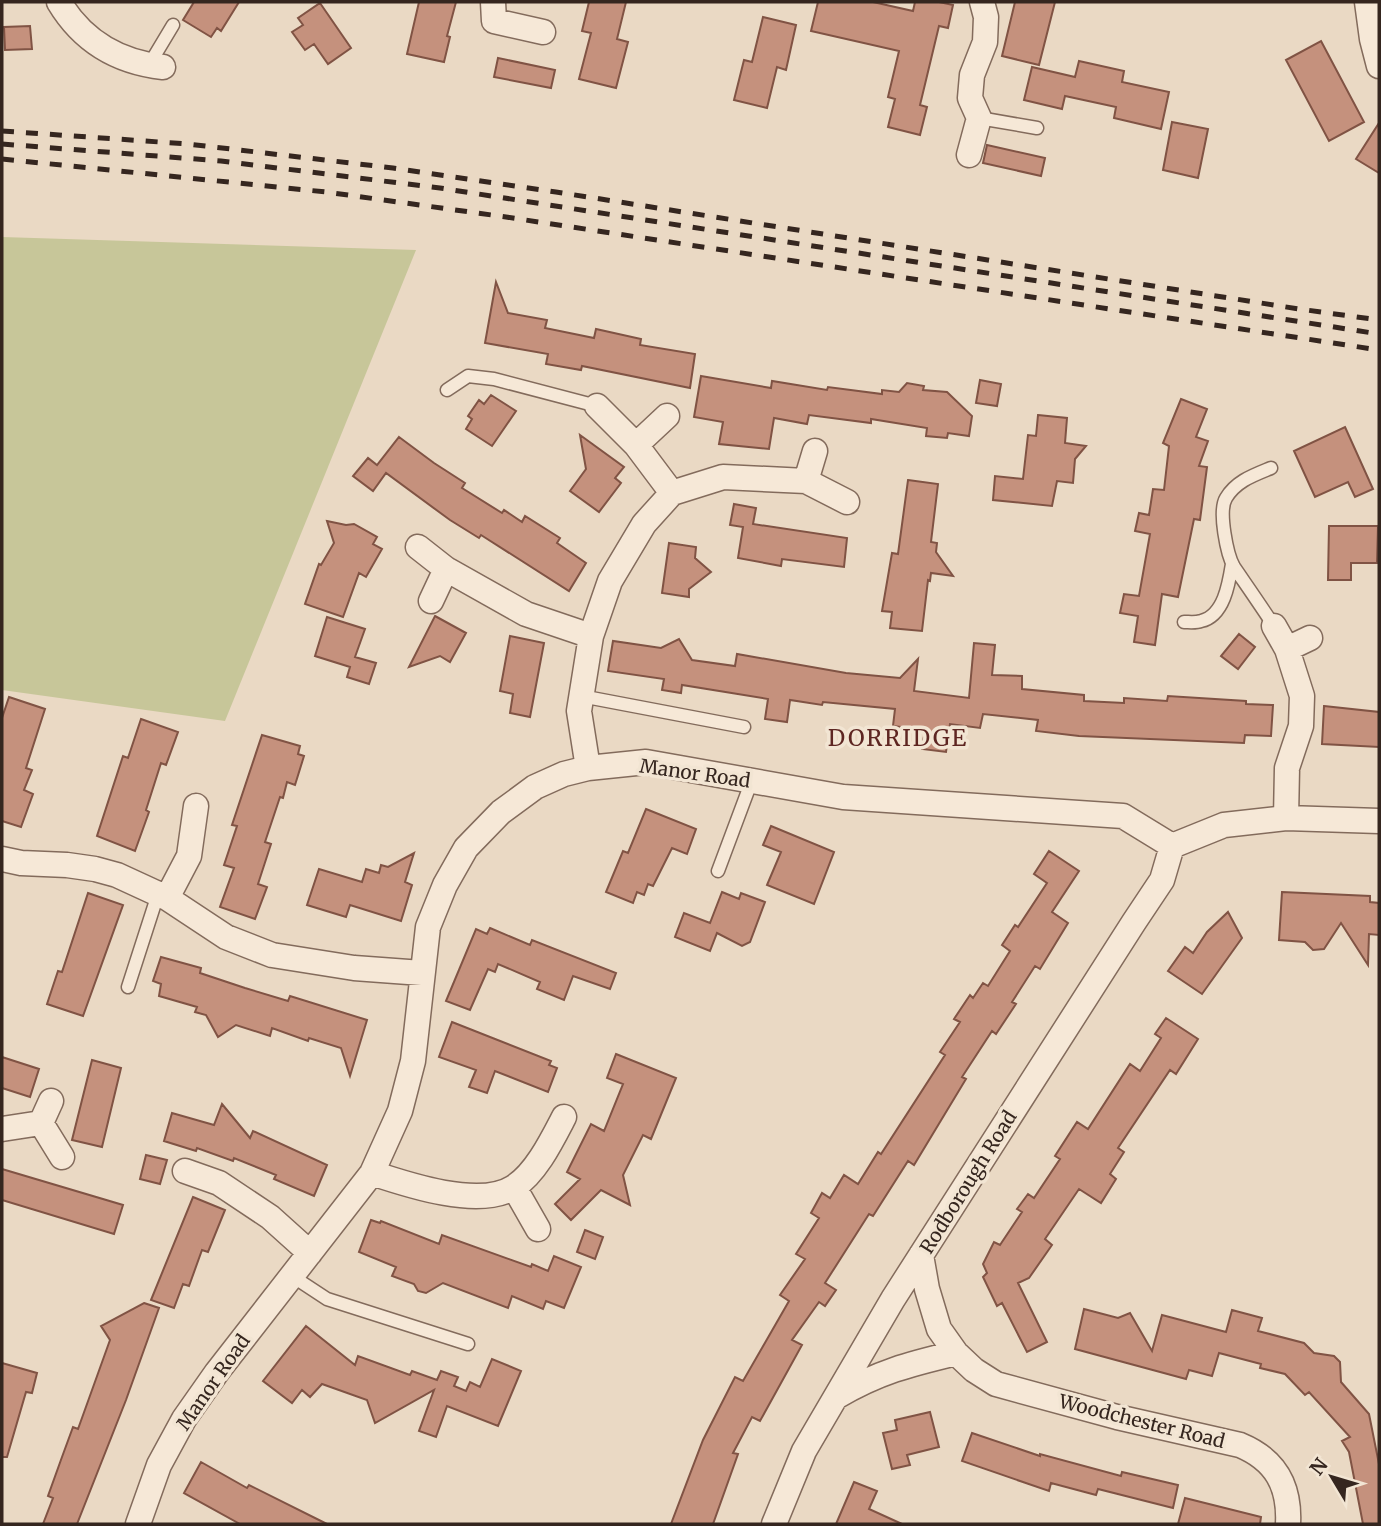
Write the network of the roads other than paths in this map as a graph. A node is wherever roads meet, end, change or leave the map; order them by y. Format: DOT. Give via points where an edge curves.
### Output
graph roads {
  1 [pos="59,2"];
  2 [pos="493,2"];
  3 [pos="982,2"];
  4 [pos="1367,2"];
  5 [pos="173,25"];
  6 [pos="543,32"];
  7 [pos="1379,66"];
  8 [pos="156,67"];
  9 [pos="979,118"];
  10 [pos="1037,128"];
  11 [pos="969,155"];
  12 [pos="447,390"];
  13 [pos="597,406"];
  14 [pos="667,416"];
  15 [pos="636,444"];
  16 [pos="816,451"];
  17 [pos="1271,468"];
  18 [pos="806,481"];
  19 [pos="672,493"];
  20 [pos="847,502"];
  21 [pos="418,547"];
  22 [pos="1232,564"];
  23 [pos="446,569"];
  24 [pos="431,601"];
  25 [pos="1184,622"];
  26 [pos="1274,626"];
  27 [pos="592,636"];
  28 [pos="1310,638"];
  29 [pos="1287,649"];
  30 [pos="582,696"];
  31 [pos="744,727"];
  32 [pos="588,768"];
  33 [pos="752,780"];
  34 [pos="196,806"];
  35 [pos="1286,818"];
  36 [pos="1379,821"];
  37 [pos="1172,846"];
  38 [pos="2,859"];
  39 [pos="718,871"];
  40 [pos="163,896"];
  41 [pos="422,973"];
  42 [pos="128,987"];
  43 [pos="564,1117"];
  44 [pos="2,1129"];
  45 [pos="62,1157"];
  46 [pos="185,1171"];
  47 [pos="372,1173"];
  48 [pos="513,1187"];
  49 [pos="538,1228"];
  50 [pos="310,1253"];
  51 [pos="921,1255"];
  52 [pos="292,1276"];
  53 [pos="468,1344"];
  54 [pos="956,1353"];
  55 [pos="835,1398"];
  56 [pos="145,1521"];
  57 [pos="774,1524"];
  58 [pos="1288,1524"];
  1 -- 8 [label="street" via="93,41 115,56"];
  2 -- 6 [label="street" via="494,21"];
  3 -- 9 [label="street" via="985,42 972,75 970,98"];
  4 -- 7 [label="street"];
  5 -- 8 [label="lane"];
  9 -- 10 [label="lane"];
  9 -- 11 [label="street"];
  12 -- 13 [label="lane" via="468,376"];
  13 -- 15 [label="street"];
  14 -- 15 [label="street"];
  15 -- 19 [label="street"];
  16 -- 18 [label="street"];
  17 -- 22 [label="lane" via="1244,480 1223,503"];
  18 -- 19 [label="street" via="723,477"];
  18 -- 20 [label="street"];
  19 -- 27 [label="street" via="644,524 610,581"];
  21 -- 23 [label="street"];
  22 -- 25 [label="lane" via="1215,612 1201,621"];
  22 -- 26 [label="lane"];
  23 -- 24 [label="street"];
  23 -- 27 [label="street" via="526,614"];
  26 -- 29 [label="street"];
  27 -- 30 [label="street"];
  28 -- 29 [label="street"];
  29 -- 35 [label="street" via="1303,711 1287,768"];
  30 -- 31 [label="lane"];
  30 -- 32 [label="street" via="579,711"];
  32 -- 33 [label="street, Manor Road" via="646,762"];
  32 -- 41 [label="street, Manor Road" via="535,787 501,812 466,848 428,927"];
  33 -- 37 [label="street, Manor Road" via="843,797 1122,816"];
  33 -- 39 [label="lane"];
  34 -- 40 [label="street" via="188,856"];
  35 -- 36 [label="street"];
  35 -- 37 [label="street" via="1224,825"];
  37 -- 51 [label="street, Rodborough Road" via="1162,880"];
  38 -- 40 [label="street" via="95,869"];
  40 -- 41 [label="street" via="226,937 272,955"];
  40 -- 42 [label="lane"];
  41 -- 47 [label="street, Manor Road" via="413,1061 400,1111"];
  43 -- 48 [label="street" via="540,1158"];
  44 -- 45 [label="street" via="46,1112"];
  46 -- 50 [label="street" via="219,1183 260,1210"];
  47 -- 48 [label="street" via="467,1197"];
  47 -- 50 [label="street, Manor Road"];
  48 -- 49 [label="street"];
  50 -- 52 [label="street, Manor Road"];
  51 -- 54 [label="street, Woodchester Road" via="939,1329"];
  51 -- 55 [label="street, Rodborough Road"];
  52 -- 53 [label="lane" via="327,1299"];
  52 -- 56 [label="street, Manor Road" via="184,1419 159,1465"];
  54 -- 55 [label="street" via="894,1368"];
  54 -- 58 [label="street, Woodchester Road" via="996,1384 1251,1449 1282,1479"];
  55 -- 57 [label="street, Rodborough Road" via="804,1451"];
}
